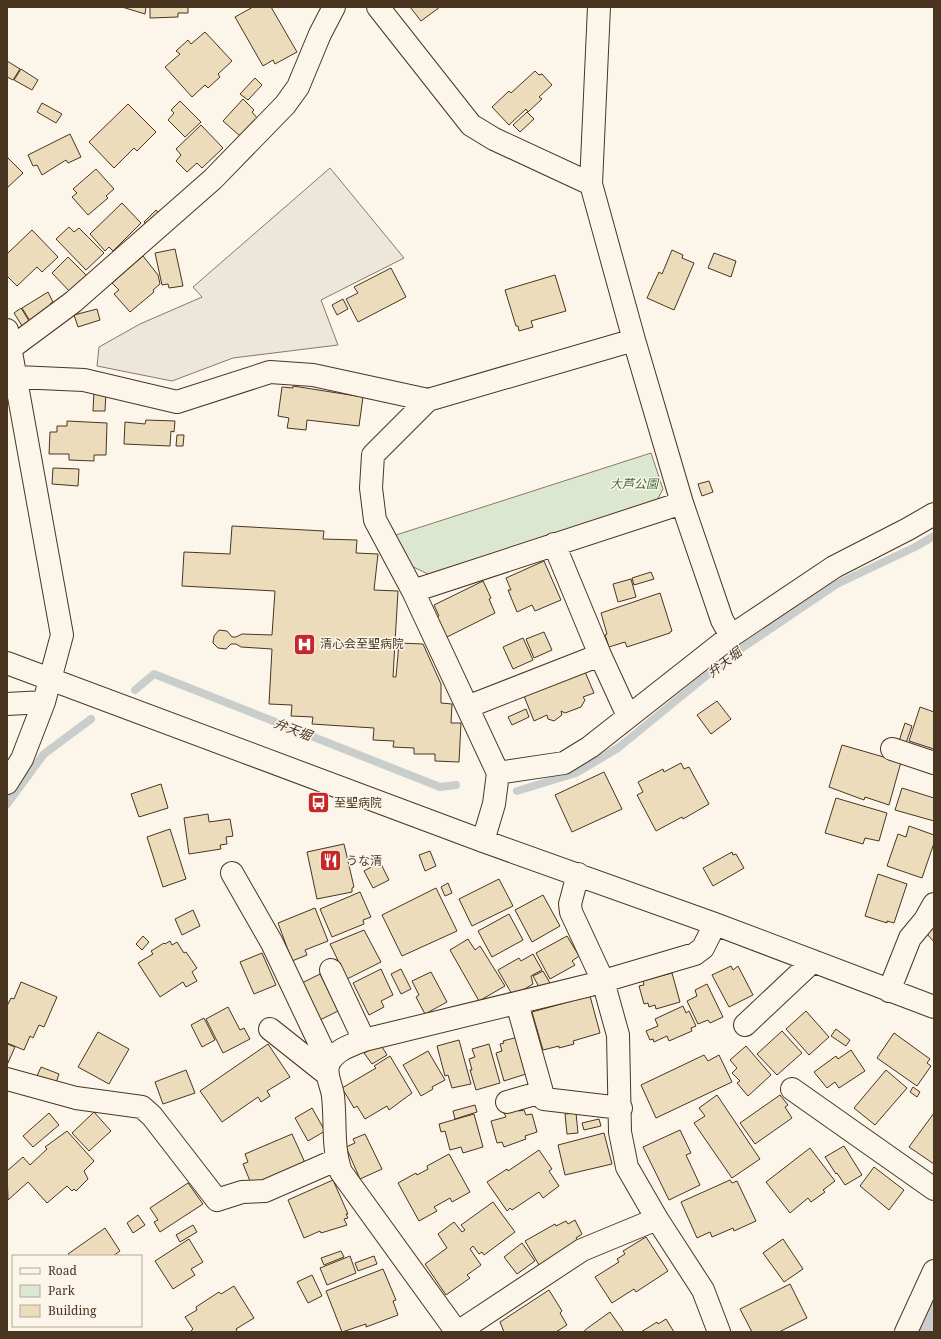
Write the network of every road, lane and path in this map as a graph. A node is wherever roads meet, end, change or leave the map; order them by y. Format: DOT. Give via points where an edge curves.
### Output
graph roads {
  1 [pos="334,7"];
  2 [pos="378,7"];
  3 [pos="599,7"];
  4 [pos="591,184"];
  5 [pos="9,339"];
  6 [pos="634,340"];
  7 [pos="12,378"];
  8 [pos="428,400"];
  9 [pos="682,503"];
  10 [pos="934,514"];
  11 [pos="554,544"];
  12 [pos="413,592"];
  13 [pos="731,636"];
  14 [pos="600,655"];
  15 [pos="7,663"];
  16 [pos="51,678"];
  17 [pos="44,702"];
  18 [pos="7,704"];
  19 [pos="467,707"];
  20 [pos="628,716"];
  21 [pos="892,749"];
  22 [pos="934,763"];
  23 [pos="498,773"];
  24 [pos="7,783"];
  25 [pos="483,841"];
  26 [pos="232,873"];
  27 [pos="578,874"];
  28 [pos="934,904"];
  29 [pos="715,924"];
  30 [pos="813,961"];
  31 [pos="331,970"];
  32 [pos="603,981"];
  33 [pos="889,990"];
  34 [pos="516,1003"];
  35 [pos="934,1007"];
  36 [pos="745,1025"];
  37 [pos="270,1029"];
  38 [pos="364,1040"];
  39 [pos="328,1069"];
  40 [pos="7,1079"];
  41 [pos="792,1089"];
  42 [pos="542,1092"];
  43 [pos="507,1102"];
  44 [pos="621,1108"];
  45 [pos="336,1160"];
  46 [pos="934,1189"];
  47 [pos="657,1219"];
  48 [pos="934,1271"];
  49 [pos="459,1332"];
  50 [pos="719,1332"];
  51 [pos="906,1332"];
  1 -- 5 [label="street" via="298,88 285,105 213,179 73,302"];
  2 -- 4 [label="street" via="471,125 494,139"];
  3 -- 4 [label="street"];
  4 -- 6 [label="street"];
  5 -- 7 [label="street"];
  6 -- 8 [label="street"];
  6 -- 9 [label="street"];
  7 -- 8 [label="street" via="84,380 177,402 270,372 313,375"];
  7 -- 16 [label="street" via="62,635"];
  8 -- 12 [label="street" via="374,455 371,488 375,520"];
  9 -- 11 [label="street"];
  9 -- 13 [label="street" via="722,620"];
  10 -- 13 [label="street" via="834,567"];
  11 -- 12 [label="street"];
  11 -- 14 [label="street"];
  12 -- 19 [label="street"];
  13 -- 20 [label="street"];
  14 -- 19 [label="street"];
  14 -- 20 [label="street"];
  15 -- 16 [label="street"];
  16 -- 17 [label="street"];
  16 -- 25 [label="street"];
  17 -- 18 [label="street"];
  17 -- 24 [label="street" via="22,759"];
  19 -- 23 [label="street"];
  20 -- 23 [label="street" via="590,747 564,763"];
  21 -- 22 [label="street"];
  23 -- 25 [label="street" via="494,804"];
  25 -- 27 [label="street"];
  26 -- 39 [label="street" via="272,943"];
  27 -- 29 [label="street"];
  27 -- 32 [label="street" via="570,912"];
  28 -- 33 [label="street" via="910,938"];
  29 -- 30 [label="street"];
  29 -- 32 [label="street" via="703,948 695,954"];
  30 -- 33 [label="street"];
  30 -- 36 [label="street"];
  31 -- 38 [label="street"];
  32 -- 34 [label="street"];
  32 -- 44 [label="street" via="618,1035"];
  33 -- 35 [label="street"];
  34 -- 38 [label="street"];
  34 -- 42 [label="street"];
  37 -- 39 [label="street"];
  38 -- 39 [label="street" via="338,1052"];
  39 -- 45 [label="street" via="333,1095"];
  40 -- 45 [label="street" via="76,1098 142,1107 152,1116 217,1200 242,1192 265,1191"];
  41 -- 46 [label="street"];
  42 -- 43 [label="street"];
  42 -- 44 [label="street" via="544,1099"];
  44 -- 47 [label="street" via="620,1132 627,1167"];
  45 -- 49 [label="street" via="341,1172 397,1252"];
  47 -- 49 [label="street" via="582,1250"];
  47 -- 50 [label="street" via="703,1290"];
  48 -- 51 [label="street"];
}
